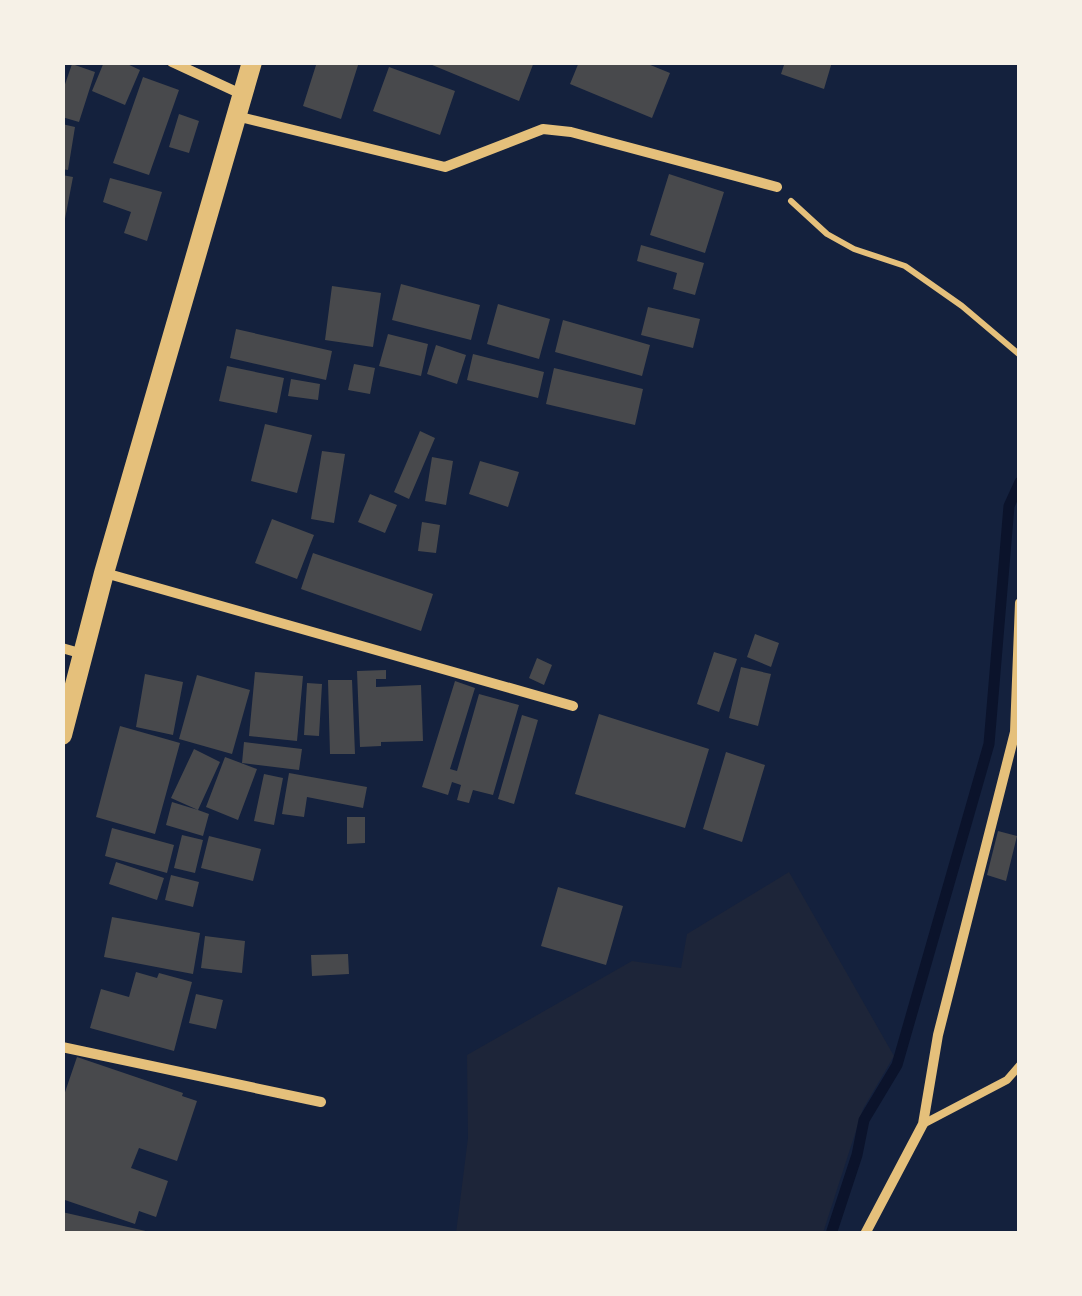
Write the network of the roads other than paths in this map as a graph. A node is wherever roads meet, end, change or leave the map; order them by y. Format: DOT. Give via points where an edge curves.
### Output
graph roads {
  1 [pos="172,62"];
  2 [pos="252,62"];
  3 [pos="242,94"];
  4 [pos="236,116"];
  5 [pos="777,187"];
  6 [pos="104,573"];
  7 [pos="1020,603"];
  8 [pos="73,651"];
  9 [pos="573,706"];
  10 [pos="62,735"];
  11 [pos="62,1048"];
  12 [pos="1020,1065"];
  13 [pos="321,1102"];
  14 [pos="923,1124"];
  15 [pos="865,1234"];
  1 -- 3 [label="street"];
  2 -- 3 [label="main road"];
  3 -- 4 [label="main road"];
  4 -- 5 [label="street" via="445,168 542,129 572,132"];
  4 -- 6 [label="main road"];
  6 -- 8 [label="main road"];
  6 -- 9 [label="street"];
  7 -- 14 [label="street" via="1015,732 938,1035"];
  8 -- 10 [label="main road"];
  11 -- 13 [label="street"];
  12 -- 14 [label="lane" via="1006,1080"];
  14 -- 15 [label="street"];
}
